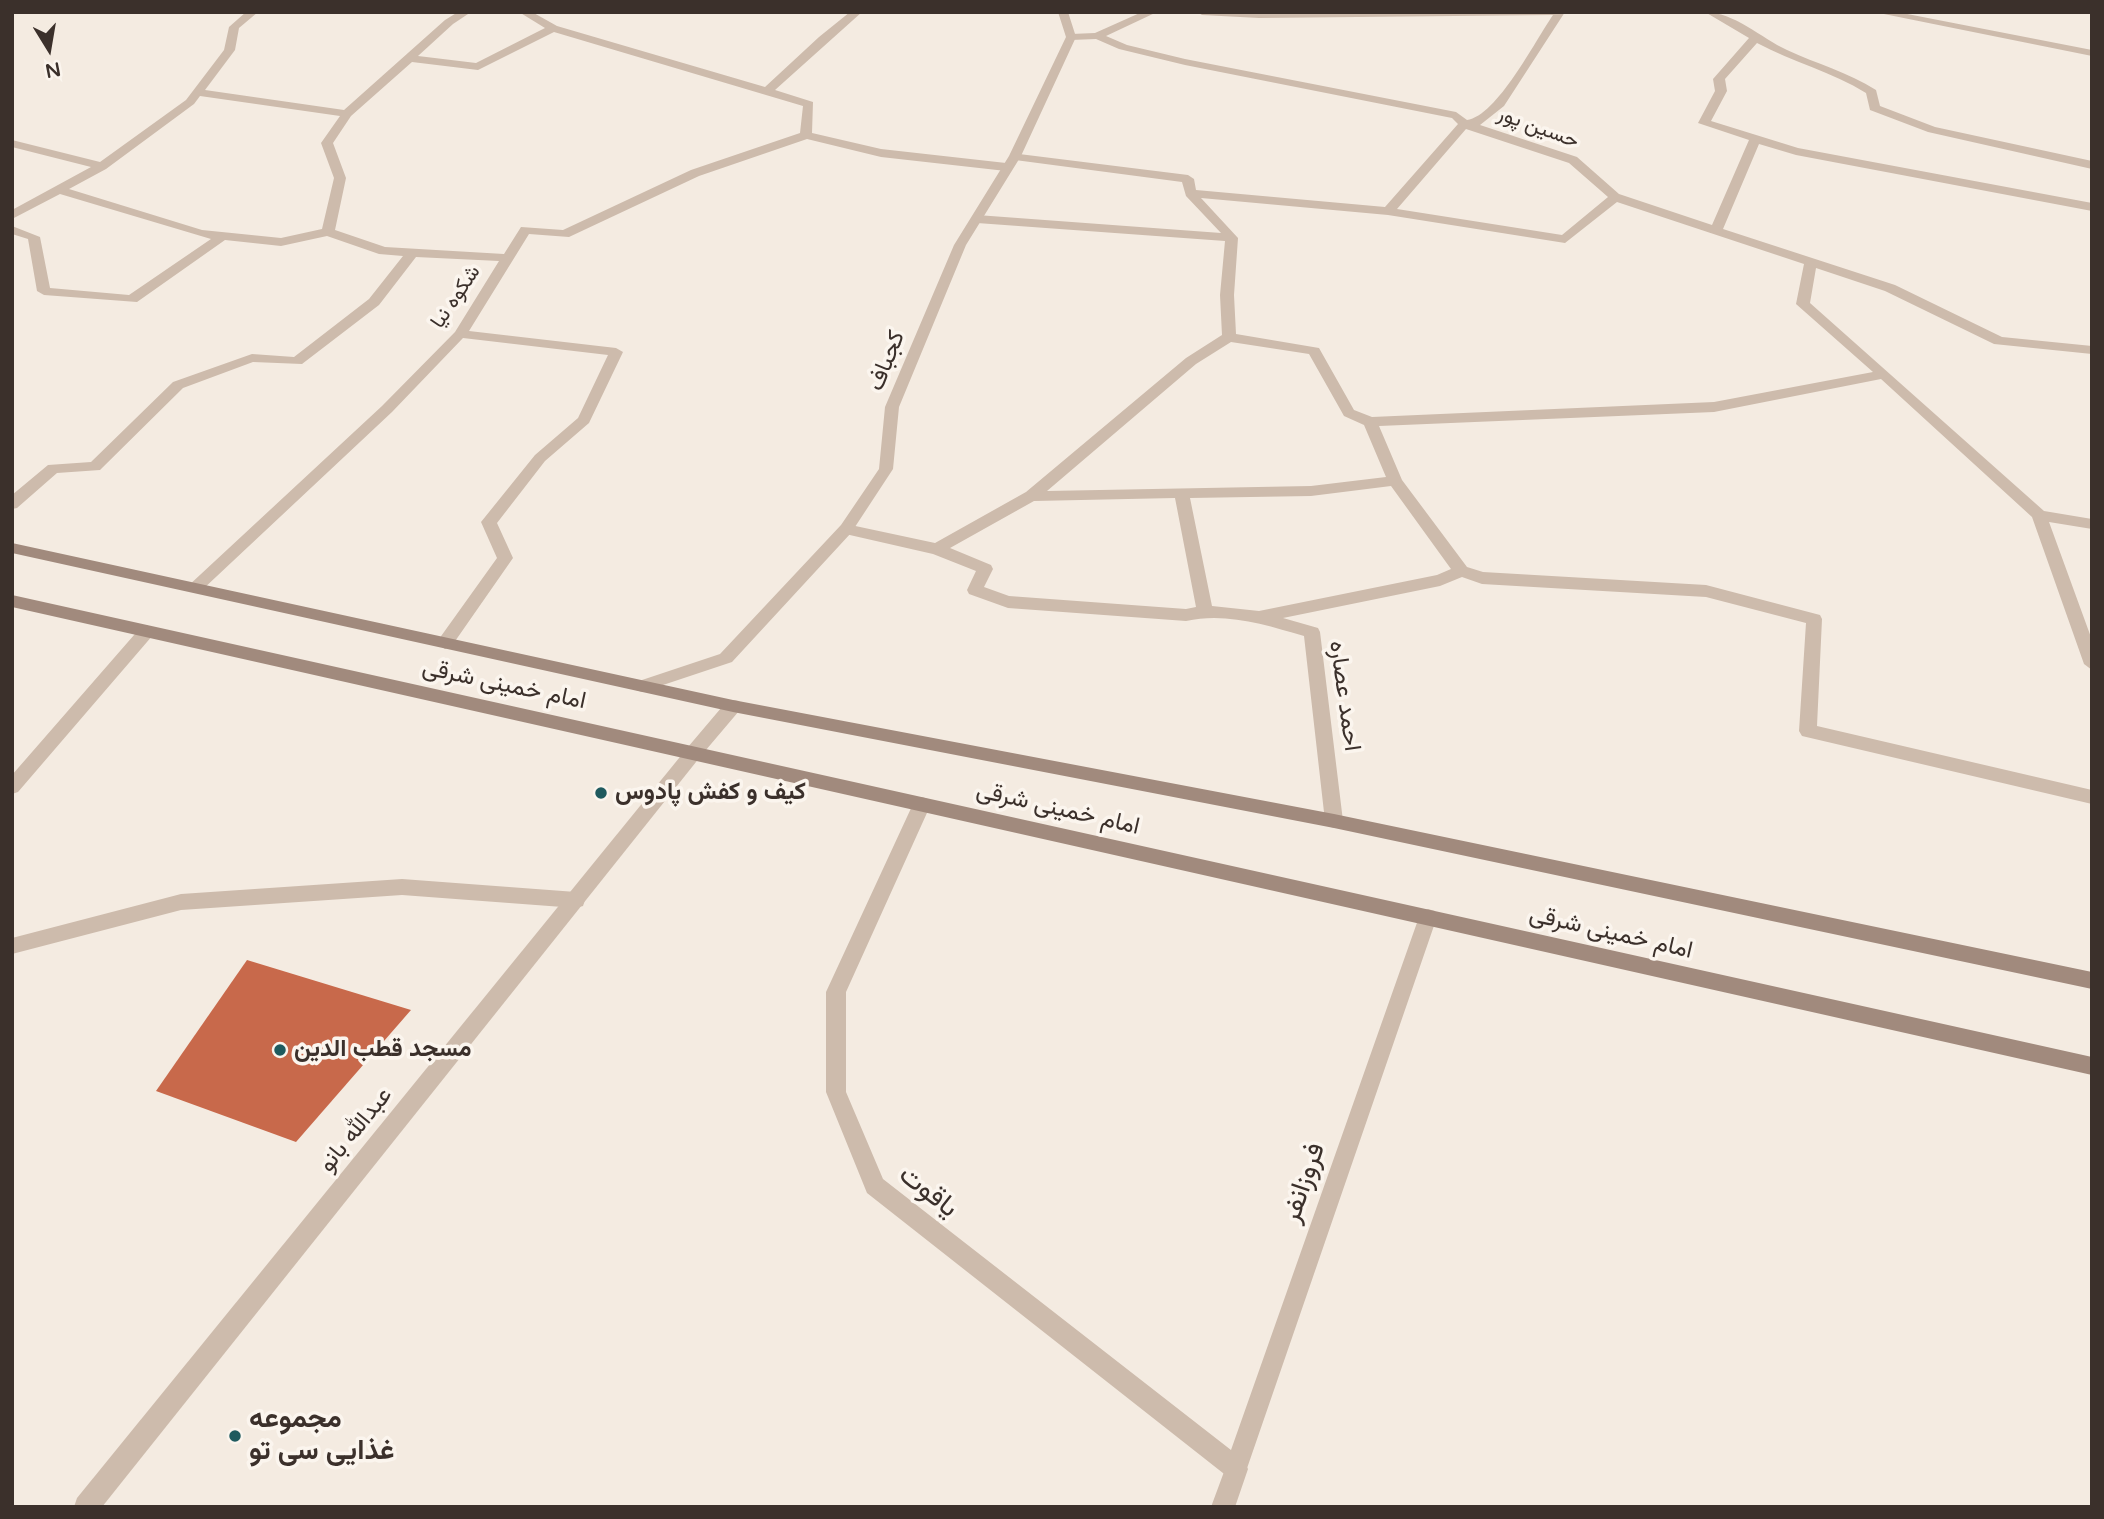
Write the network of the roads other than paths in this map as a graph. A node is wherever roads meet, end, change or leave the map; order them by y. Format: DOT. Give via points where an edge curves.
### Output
graph roads {
  1 [pos="253,12"];
  2 [pos="466,12"];
  3 [pos="524,12"];
  4 [pos="857,12"];
  5 [pos="1063,12"];
  6 [pos="1152,12"];
  7 [pos="1202,12"];
  8 [pos="1710,12"];
  9 [pos="1879,12"];
  10 [pos="553,28"];
  11 [pos="1097,36"];
  12 [pos="1071,37"];
  13 [pos="1756,37"];
  14 [pos="2092,53"];
  15 [pos="410,58"];
  16 [pos="197,92"];
  17 [pos="768,92"];
  18 [pos="347,114"];
  19 [pos="1464,124"];
  20 [pos="806,135"];
  21 [pos="1756,137"];
  22 [pos="12,143"];
  23 [pos="1010,162"];
  24 [pos="2092,165"];
  25 [pos="102,166"];
  26 [pos="58,190"];
  27 [pos="1190,193"];
  28 [pos="1615,197"];
  29 [pos="2092,207"];
  30 [pos="1388,211"];
  31 [pos="12,215"];
  32 [pos="977,219"];
  33 [pos="1717,229"];
  34 [pos="12,230"];
  35 [pos="328,232"];
  36 [pos="223,236"];
  37 [pos="1232,238"];
  38 [pos="413,252"];
  39 [pos="507,258"];
  40 [pos="1811,260"];
  41 [pos="460,334"];
  42 [pos="1229,337"];
  43 [pos="2092,350"];
  44 [pos="1884,374"];
  45 [pos="1370,422"];
  46 [pos="1395,481"];
  47 [pos="1182,495"];
  48 [pos="1031,496"];
  49 [pos="12,504"];
  50 [pos="2039,515"];
  51 [pos="2092,524"];
  52 [pos="846,529"];
  53 [pos="12,548"];
  54 [pos="937,549"];
  55 [pos="1461,571"];
  56 [pos="195,587"];
  57 [pos="12,601"];
  58 [pos="1205,611"];
  59 [pos="1259,617"];
  60 [pos="147,631"];
  61 [pos="445,643"];
  62 [pos="2092,664"];
  63 [pos="642,686"];
  64 [pos="733,706"];
  65 [pos="694,752"];
  66 [pos="12,787"];
  67 [pos="2092,797"];
  68 [pos="922,804"];
  69 [pos="1334,821"];
  70 [pos="576,900"];
  71 [pos="1428,917"];
  72 [pos="12,946"];
  73 [pos="2092,981"];
  74 [pos="2092,1066"];
  75 [pos="1236,1469"];
  76 [pos="86,1507"];
  77 [pos="1223,1507"];
  1 -- 16 [label="street" via="234,27 229,50"];
  2 -- 15 [label="street"];
  3 -- 10 [label="street"];
  4 -- 17 [label="street"];
  5 -- 12 [label="street"];
  6 -- 11 [label="street"];
  7 -- 19 [label="street" via="1560,12 1500,104 1480,122"];
  8 -- 13 [label="street"];
  9 -- 14 [label="street"];
  10 -- 15 [label="street" via="478,67"];
  10 -- 17 [label="street"];
  11 -- 12 [label="street, حسین پور"];
  11 -- 19 [label="street, حسین پور" via="1185,62 1457,115"];
  12 -- 23 [label="street, کجباف"];
  13 -- 21 [label="street" via="1719,79 1721,91 1704,123"];
  13 -- 24 [label="street" via="1784,53 1848,77 1872,92 1874,108 1932,130"];
  15 -- 18 [label="street"];
  16 -- 18 [label="street"];
  16 -- 25 [label="street" via="190,102"];
  17 -- 20 [label="street" via="808,104"];
  18 -- 35 [label="street" via="327,143 340,178"];
  19 -- 28 [label="street, حسین پور" via="1573,160"];
  19 -- 30 [label="street"];
  20 -- 23 [label="street" via="881,153"];
  20 -- 39 [label="street, شکوه نیا" via="695,173 565,234 525,230"];
  21 -- 29 [label="street" via="1796,151"];
  21 -- 33 [label="street"];
  22 -- 25 [label="street"];
  23 -- 27 [label="street" via="1188,178"];
  23 -- 32 [label="street, کجباف"];
  25 -- 26 [label="street"];
  26 -- 31 [label="street"];
  26 -- 36 [label="street" via="201,234"];
  27 -- 30 [label="street"];
  27 -- 37 [label="street"];
  28 -- 30 [label="street" via="1564,239"];
  28 -- 33 [label="street, حسین پور"];
  32 -- 37 [label="street"];
  32 -- 52 [label="street, کجباف" via="960,244 892,407 886,470"];
  33 -- 40 [label="street, حسین پور"];
  34 -- 36 [label="street" via="34,237 44,291 132,299"];
  35 -- 36 [label="street" via="282,242"];
  35 -- 38 [label="street" via="384,251"];
  37 -- 42 [label="street"];
  38 -- 39 [label="street"];
  38 -- 49 [label="street" via="374,302 297,361 252,358 178,385 95,467 53,468"];
  39 -- 41 [label="street, شکوه نیا"];
  40 -- 43 [label="street, حسین پور" via="1890,288 1999,341"];
  40 -- 44 [label="street" via="1803,304"];
  41 -- 56 [label="street, شکوه نیا" via="387,409"];
  41 -- 61 [label="street" via="616,352 584,420 540,458 488,522 505,558"];
  42 -- 45 [label="street" via="1314,351 1349,413"];
  42 -- 48 [label="street" via="1191,361"];
  44 -- 45 [label="street" via="1714,407"];
  44 -- 50 [label="street"];
  45 -- 46 [label="street"];
  46 -- 47 [label="street" via="1311,491"];
  46 -- 55 [label="street"];
  47 -- 48 [label="street"];
  47 -- 58 [label="street"];
  48 -- 54 [label="street"];
  50 -- 51 [label="street"];
  50 -- 62 [label="street"];
  52 -- 54 [label="street"];
  52 -- 63 [label="street, کجباف" via="726,658"];
  53 -- 56 [label="main road, امام خمینی شرقی"];
  54 -- 58 [label="street" via="985,569 975,590 1008,602 1186,615"];
  55 -- 59 [label="street" via="1440,580"];
  55 -- 67 [label="street" via="1482,578 1706,591 1814,619 1808,731"];
  56 -- 61 [label="main road, امام خمینی شرقی"];
  57 -- 60 [label="main road, امام خمینی شرقی"];
  58 -- 59 [label="street"];
  59 -- 69 [label="street, احمد عصاره" via="1311,632"];
  60 -- 65 [label="main road, امام خمینی شرقی"];
  60 -- 66 [label="street"];
  61 -- 63 [label="main road, امام خمینی شرقی"];
  63 -- 64 [label="main road, امام خمینی شرقی"];
  64 -- 65 [label="street, عبدالله بانو"];
  64 -- 69 [label="main road, امام خمینی شرقی"];
  65 -- 68 [label="main road, امام خمینی شرقی"];
  65 -- 70 [label="street, عبدالله بانو"];
  68 -- 71 [label="main road, امام خمینی شرقی"];
  68 -- 75 [label="street, یاقوت" via="836,992 836,1092 875,1186"];
  69 -- 73 [label="main road, امام خمینی شرقی"];
  70 -- 72 [label="street" via="401,887 181,902"];
  70 -- 76 [label="street, عبدالله بانو"];
  71 -- 74 [label="main road, امام خمینی شرقی"];
  71 -- 75 [label="street, فروزانفر"];
  75 -- 77 [label="street, فروزانفر"];
}
